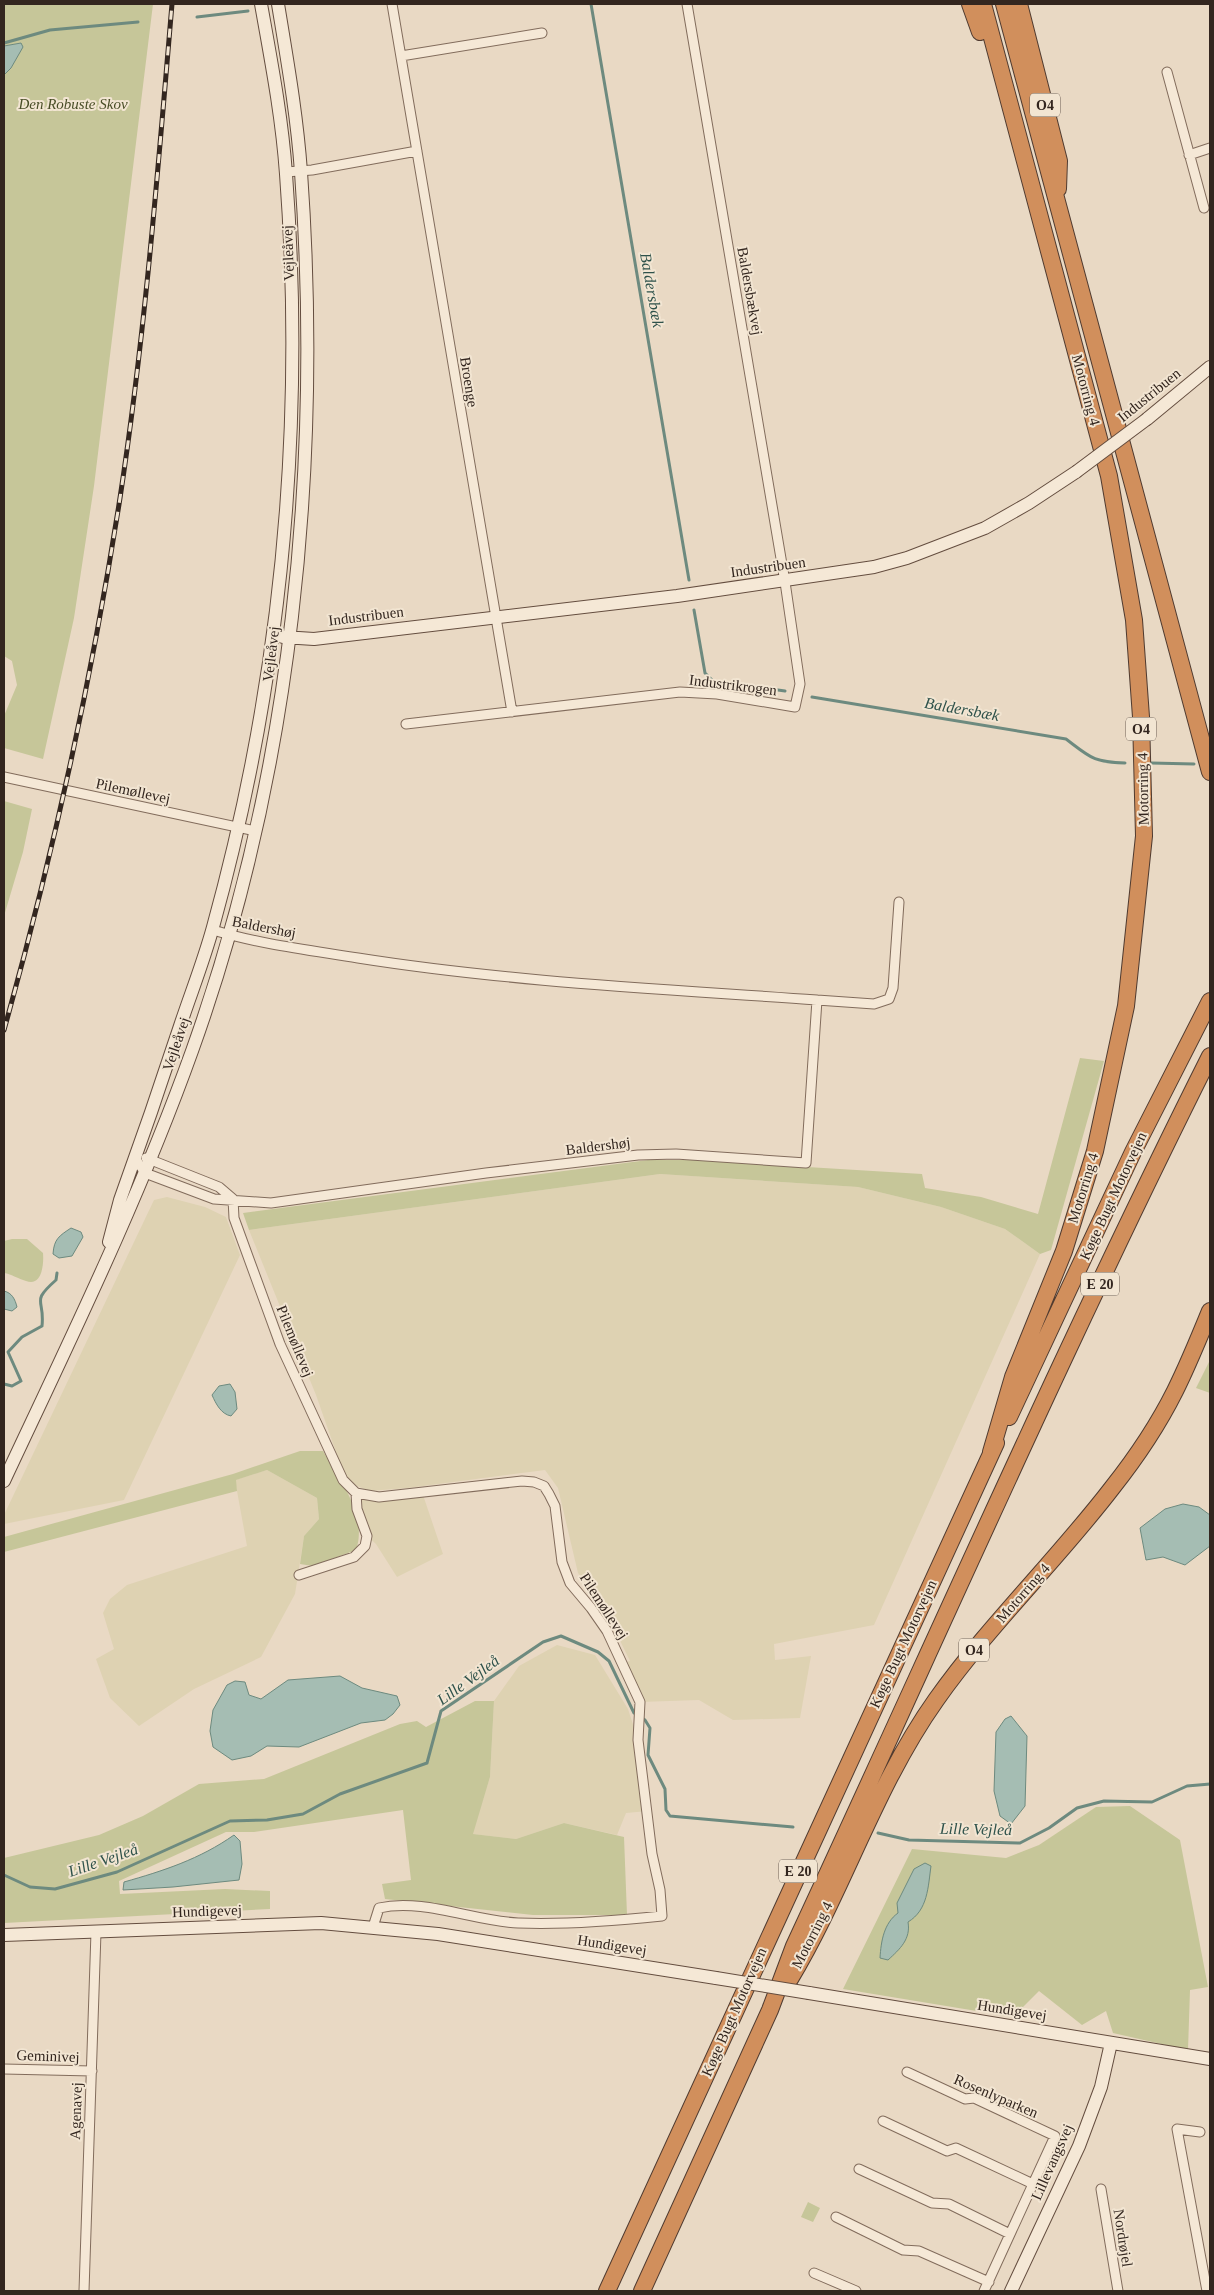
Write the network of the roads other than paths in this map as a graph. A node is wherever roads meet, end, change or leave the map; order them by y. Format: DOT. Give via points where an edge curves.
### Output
graph roads {
  1 [pos="261,4"];
  2 [pos="278,4"];
  3 [pos="392,4"];
  4 [pos="687,4"];
  5 [pos="970,4"];
  6 [pos="982,4"];
  7 [pos="1004,4"];
  8 [pos="1019,4"];
  9 [pos="542,33"];
  10 [pos="401,56"];
  11 [pos="1167,72"];
  12 [pos="1004,79"];
  13 [pos="1210,148"];
  14 [pos="417,151"];
  15 [pos="1189,154"];
  16 [pos="301,170"];
  17 [pos="286,172"];
  18 [pos="1204,208"];
  19 [pos="1058,209"];
  20 [pos="1210,367"];
  21 [pos="785,582"];
  22 [pos="495,616"];
  23 [pos="274,636"];
  24 [pos="290,637"];
  25 [pos="314,639"];
  26 [pos="512,712"];
  27 [pos="406,724"];
  28 [pos="276,733"];
  29 [pos="1210,772"];
  30 [pos="4,777"];
  31 [pos="238,828"];
  32 [pos="256,831"];
  33 [pos="899,902"];
  34 [pos="213,930"];
  35 [pos="229,935"];
  36 [pos="817,1000"];
  37 [pos="1210,1001"];
  38 [pos="1210,1056"];
  39 [pos="135,1158"];
  40 [pos="151,1159"];
  41 [pos="146,1173"];
  42 [pos="233,1199"];
  43 [pos="98,1281"];
  44 [pos="1210,1311"];
  45 [pos="991,1452"];
  46 [pos="4,1481"];
  47 [pos="356,1493"];
  48 [pos="299,1574"];
  49 [pos="373,1927"];
  50 [pos="96,1932"];
  51 [pos="4,1935"];
  52 [pos="770,2010"];
  53 [pos="1111,2043"];
  54 [pos="1210,2059"];
  55 [pos="4,2069"];
  56 [pos="92,2072"];
  57 [pos="907,2072"];
  58 [pos="883,2121"];
  59 [pos="1200,2132"];
  60 [pos="859,2169"];
  61 [pos="1033,2184"];
  62 [pos="1101,2189"];
  63 [pos="836,2217"];
  64 [pos="1010,2234"];
  65 [pos="814,2273"];
  66 [pos="988,2282"];
  67 [pos="84,2291"];
  68 [pos="607,2291"];
  69 [pos="642,2291"];
  70 [pos="856,2291"];
  71 [pos="984,2291"];
  72 [pos="1011,2291"];
  73 [pos="1118,2291"];
  74 [pos="1206,2291"];
  1 -- 17 [label="street, Vejleåvej"];
  2 -- 16 [label="street, Vejleåvej"];
  3 -- 10 [label="street, Broenge"];
  4 -- 21 [label="street, Baldersbækvej"];
  5 -- 12 [label="highway, O4" via="991,66"];
  6 -- 12 [label="highway, Motorring 4 / O4"];
  7 -- 19 [label="highway, Motorring 4 / O4"];
  8 -- 19 [label="highway, O4" via="1059,161"];
  9 -- 10 [label="street"];
  10 -- 14 [label="street, Broenge"];
  11 -- 15 [label="street"];
  12 -- 45 [label="highway, Motorring 4 / O4" via="1109,476 1124,557 1134,620 1141,716 1144,836 1126,1006 1095,1151 1064,1250 1013,1377"];
  13 -- 15 [label="street"];
  14 -- 16 [label="street"];
  14 -- 22 [label="street, Broenge"];
  15 -- 18 [label="street"];
  16 -- 17 [label="street"];
  16 -- 24 [label="street, Vejleåvej" via="305,405 301,510"];
  17 -- 23 [label="street, Vejleåvej" via="293,320 291,414 287,512"];
  19 -- 29 [label="highway, Motorring 4 / O4"];
  20 -- 21 [label="street, Industribuen, bridge" via="1076,472 985,528 874,567"];
  21 -- 22 [label="street, Industribuen"];
  21 -- 26 [label="street, Industrikrogen" via="800,684 795,707 717,694 680,692"];
  22 -- 25 [label="street, Industribuen"];
  22 -- 26 [label="street"];
  23 -- 24 [label="street, Industribuen"];
  23 -- 31 [label="street, Vejleåvej" via="259,732"];
  24 -- 25 [label="street, Industribuen"];
  24 -- 28 [label="street, Vejleåvej"];
  25 -- 28 [label="street" via="296,652 286,713"];
  26 -- 27 [label="street, Industrikrogen"];
  28 -- 32 [label="street, Vejleåvej"];
  30 -- 31 [label="street, Pilemøllevej"];
  31 -- 32 [label="street, Pilemøllevej"];
  31 -- 34 [label="street, Vejleåvej"];
  32 -- 35 [label="street, Vejleåvej"];
  33 -- 36 [label="street, Baldershøj" via="889,999 874,1004"];
  34 -- 35 [label="street, Baldershøj"];
  34 -- 39 [label="street, Vejleåvej"];
  35 -- 36 [label="street, Baldershøj" via="406,965 535,980"];
  35 -- 40 [label="street, Vejleåvej" via="192,1050"];
  36 -- 42 [label="street, Baldershøj" via="806,1163 676,1154 638,1155 271,1203"];
  37 -- 45 [label="highway, Køge Bugt Motorvejen / E 20" via="1133,1152"];
  38 -- 52 [label="highway, Køge Bugt Motorvejen / E 20" via="992,1512 794,1946"];
  39 -- 40 [label="street, Baldershøj"];
  39 -- 41 [label="street"];
  39 -- 43 [label="street, Vejleåvej"];
  40 -- 41 [label="street, Vejleåvej"];
  40 -- 42 [label="street, Baldershøj" via="219,1187"];
  41 -- 42 [label="street, Baldershøj" via="214,1199"];
  41 -- 43 [label="street, Vejleåvej"];
  42 -- 47 [label="street, Pilemøllevej" via="234,1218 280,1344 343,1480"];
  43 -- 46 [label="street, Vejleåvej"];
  44 -- 52 [label="highway, Motorring 4 / O4" via="1175,1392 1139,1451 1087,1520 964,1662 905,1746 806,1952"];
  45 -- 68 [label="highway, Køge Bugt Motorvejen / E 20"];
  47 -- 48 [label="street" via="357,1509 367,1536 365,1546 354,1557"];
  47 -- 49 [label="street, Pilemøllevej" via="379,1497 522,1481 544,1486 555,1506 562,1562 570,1583 607,1631 640,1702 638,1726 662,1916 601,1923 518,1923 397,1904 379,1908"];
  49 -- 50 [label="street, Hundigevej" via="322,1923"];
  49 -- 53 [label="street, Hundigevej, bridge" via="438,1934"];
  50 -- 51 [label="street, Hundigevej"];
  50 -- 56 [label="street, Agenavej"];
  52 -- 69 [label="highway, Køge Bugt Motorvejen / E 20"];
  53 -- 54 [label="street, Hundigevej"];
  53 -- 72 [label="street, Lillevangsvej" via="1101,2088 1079,2146"];
  55 -- 56 [label="street, Geminivej"];
  56 -- 67 [label="street, Agenavej"];
  57 -- 61 [label="street, Rosenlyparken" via="965,2099 974,2098 1055,2136"];
  58 -- 61 [label="street" via="946,2151 956,2148"];
  59 -- 74 [label="street" via="1177,2129"];
  60 -- 64 [label="street" via="932,2203 949,2204"];
  61 -- 64 [label="street, Rosenlyparken"];
  62 -- 73 [label="street, Nordrøjel"];
  63 -- 66 [label="street" via="903,2250 919,2251"];
  64 -- 66 [label="street, Rosenlyparken"];
  65 -- 70 [label="street"];
  66 -- 71 [label="street, Rosenlyparken"];
}
